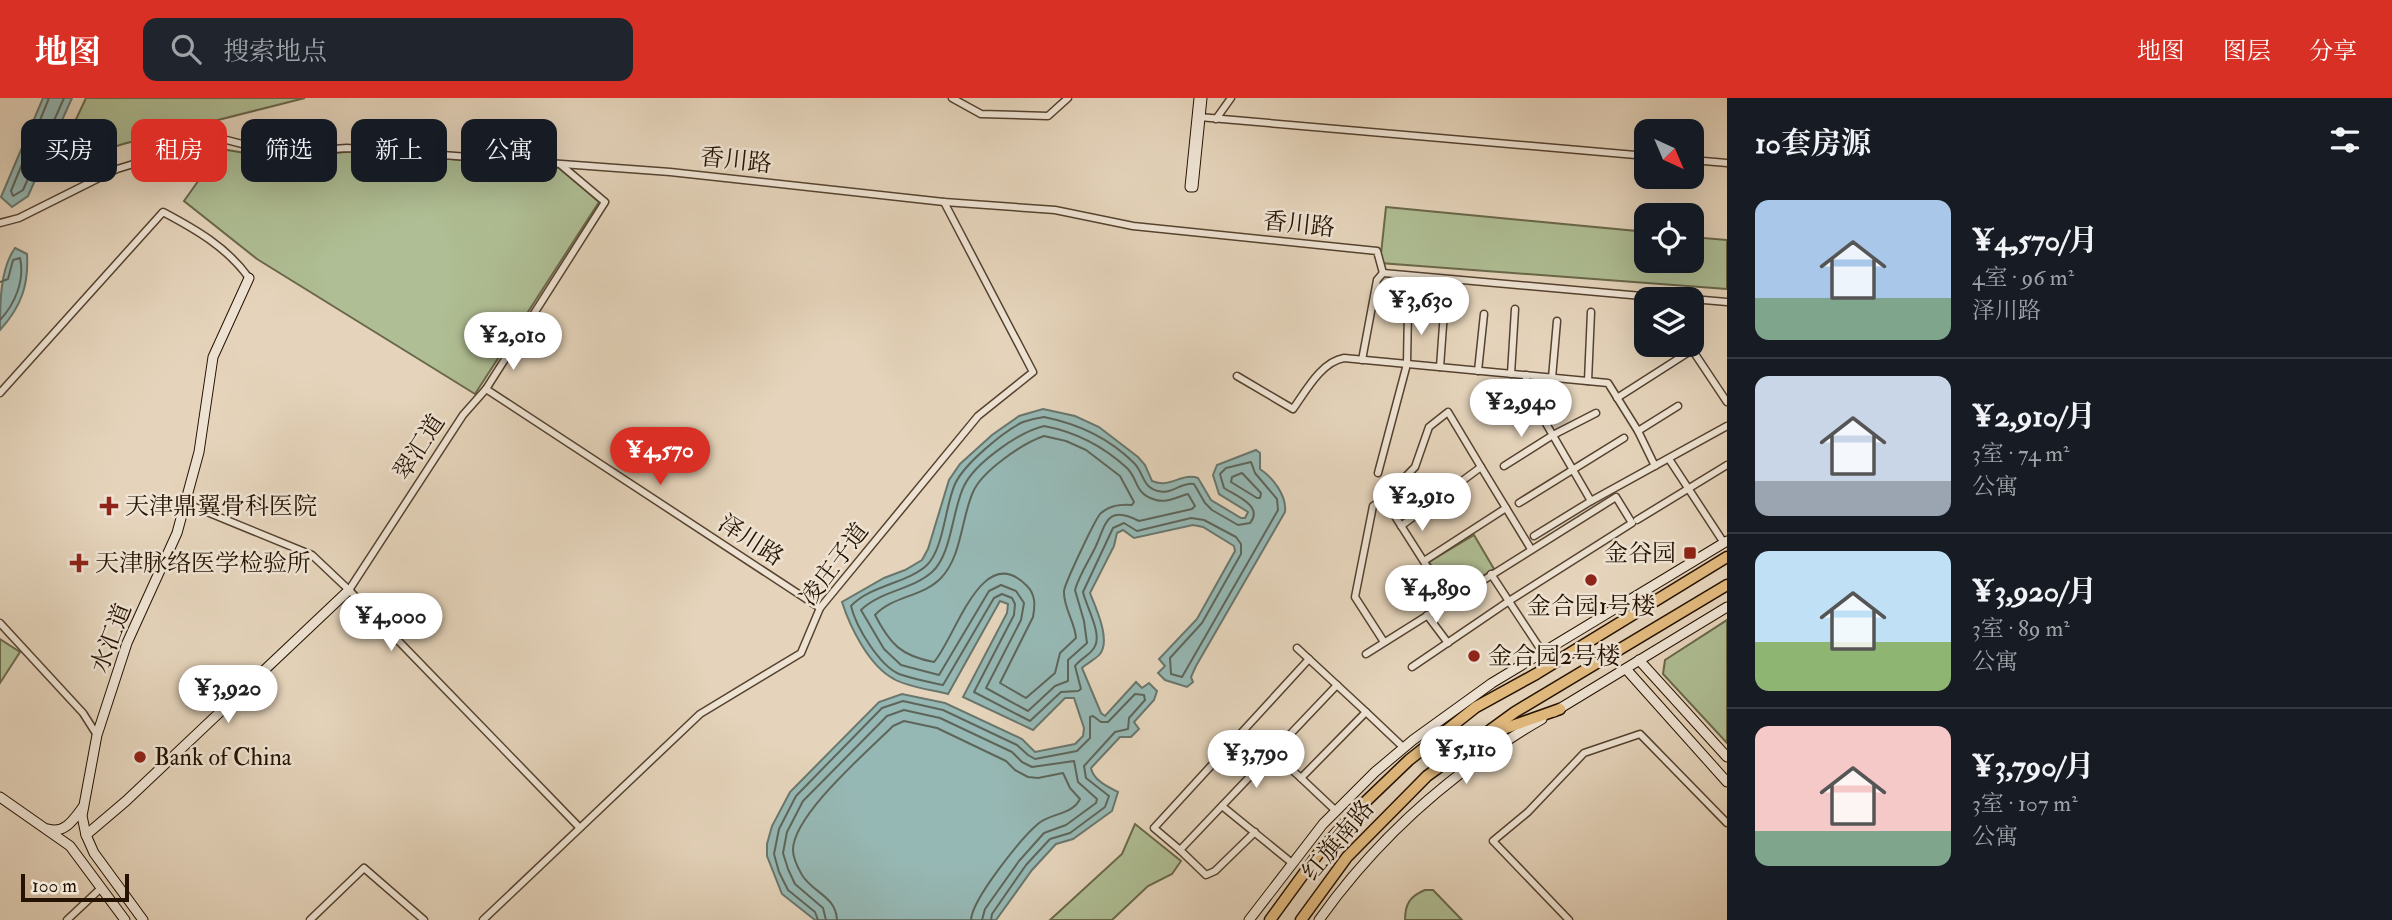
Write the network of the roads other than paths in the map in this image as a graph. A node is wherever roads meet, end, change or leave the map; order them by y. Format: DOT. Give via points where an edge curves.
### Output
graph roads {
  1 [pos="952,98"];
  2 [pos="1068,98"];
  3 [pos="1200,98"];
  4 [pos="1231,98"];
  5 [pos="1198,117"];
  6 [pos="1216,119"];
  7 [pos="1634,155"];
  8 [pos="1704,161"];
  9 [pos="1727,163"];
  10 [pos="559,164"];
  11 [pos="1191,187"];
  12 [pos="944,202"];
  13 [pos="0,223"];
  14 [pos="1383,273"];
  15 [pos="249,278"];
  16 [pos="1634,295"];
  17 [pos="1445,298"];
  18 [pos="1704,300"];
  19 [pos="1727,302"];
  20 [pos="1408,309"];
  21 [pos="1515,309"];
  22 [pos="1591,312"];
  23 [pos="1484,314"];
  24 [pos="1558,321"];
  25 [pos="1676,357"];
  26 [pos="1697,357"];
  27 [pos="1362,360"];
  28 [pos="1407,364"];
  29 [pos="1440,367"];
  30 [pos="1478,371"];
  31 [pos="1511,374"];
  32 [pos="1525,375"];
  33 [pos="1237,376"];
  34 [pos="1552,378"];
  35 [pos="1588,381"];
  36 [pos="486,389"];
  37 [pos="0,393"];
  38 [pos="1617,398"];
  39 [pos="1727,402"];
  40 [pos="1678,406"];
  41 [pos="1596,413"];
  42 [pos="1727,426"];
  43 [pos="1638,431"];
  44 [pos="1553,435"];
  45 [pos="1624,438"];
  46 [pos="1669,459"];
  47 [pos="1727,465"];
  48 [pos="1504,466"];
  49 [pos="1655,466"];
  50 [pos="1481,467"];
  51 [pos="1573,469"];
  52 [pos="1378,473"];
  53 [pos="1689,489"];
  54 [pos="1384,499"];
  55 [pos="1591,501"];
  56 [pos="185,503"];
  57 [pos="1518,503"];
  58 [pos="1506,508"];
  59 [pos="1637,520"];
  60 [pos="1401,526"];
  61 [pos="1534,536"];
  62 [pos="1726,542"];
  63 [pos="1531,549"];
  64 [pos="1727,557"];
  65 [pos="1424,561"];
  66 [pos="1491,574"];
  67 [pos="1727,585"];
  68 [pos="349,590"];
  69 [pos="1449,601"];
  70 [pos="1509,601"];
  71 [pos="1727,607"];
  72 [pos="820,608"];
  73 [pos="1427,615"];
  74 [pos="0,623"];
  75 [pos="1384,642"];
  76 [pos="1448,643"];
  77 [pos="1297,648"];
  78 [pos="1543,653"];
  79 [pos="1366,654"];
  80 [pos="1309,659"];
  81 [pos="1639,660"];
  82 [pos="1412,667"];
  83 [pos="1626,669"];
  84 [pos="1337,685"];
  85 [pos="1560,709"];
  86 [pos="1366,712"];
  87 [pos="97,734"];
  88 [pos="1476,738"];
  89 [pos="1404,748"];
  90 [pos="1272,752"];
  91 [pos="1727,757"];
  92 [pos="1301,778"];
  93 [pos="1727,782"];
  94 [pos="0,797"];
  95 [pos="84,805"];
  96 [pos="1222,806"];
  97 [pos="1336,811"];
  98 [pos="1727,823"];
  99 [pos="579,827"];
  100 [pos="45,828"];
  101 [pos="1255,832"];
  102 [pos="86,835"];
  103 [pos="1180,850"];
  104 [pos="1292,863"];
  105 [pos="100,889"];
  106 [pos="67,920"];
  107 [pos="125,920"];
  108 [pos="143,920"];
  109 [pos="310,920"];
  110 [pos="424,920"];
  111 [pos="483,920"];
  112 [pos="1249,920"];
  113 [pos="1268,920"];
  114 [pos="1301,920"];
  115 [pos="1319,920"];
  116 [pos="1569,920"];
  1 -- 2 [label="street" via="981,114 1048,116"];
  3 -- 5 [label="main road"];
  4 -- 6 [label="street"];
  5 -- 6 [label="street"];
  5 -- 11 [label="main road"];
  6 -- 7 [label="street"];
  8 -- 9 [label="street"];
  10 -- 12 [label="street, 香川路"];
  10 -- 13 [label="street, 香川路" via="347,148 277,153 219,138 117,169"];
  10 -- 36 [label="street, 翠汇道" via="606,202"];
  12 -- 14 [label="street, 香川路" via="1055,210 1133,226 1377,251"];
  12 -- 72 [label="street, 凌庄子道" via="1033,372 978,416"];
  14 -- 16 [label="street"];
  14 -- 27 [label="street" via="1377,280"];
  15 -- 37 [label="street" via="239,263 199,232 163,212"];
  15 -- 56 [label="main road, 水汇道" via="213,357 199,452"];
  17 -- 29 [label="street"];
  18 -- 19 [label="street"];
  20 -- 28 [label="street"];
  21 -- 31 [label="street"];
  22 -- 35 [label="street"];
  23 -- 30 [label="street"];
  24 -- 34 [label="street"];
  25 -- 38 [label="street"];
  26 -- 39 [label="street"];
  27 -- 28 [label="street"];
  27 -- 33 [label="street" via="1333,360 1293,409"];
  28 -- 29 [label="street"];
  28 -- 52 [label="street"];
  29 -- 30 [label="street"];
  30 -- 31 [label="street"];
  31 -- 32 [label="street"];
  32 -- 34 [label="street"];
  32 -- 44 [label="street" via="1526,389"];
  34 -- 35 [label="street"];
  35 -- 38 [label="street" via="1608,383"];
  36 -- 68 [label="street, 翠汇道" via="463,415"];
  36 -- 72 [label="street, 泽川路"];
  38 -- 43 [label="street"];
  40 -- 43 [label="street"];
  41 -- 44 [label="street"];
  42 -- 46 [label="street"];
  43 -- 49 [label="street"];
  44 -- 48 [label="street"];
  44 -- 51 [label="street"];
  45 -- 51 [label="street"];
  46 -- 49 [label="street"];
  46 -- 53 [label="street"];
  47 -- 53 [label="street"];
  49 -- 55 [label="street"];
  50 -- 54 [label="street" via="1448,412 1429,427 1415,467"];
  50 -- 58 [label="street"];
  50 -- 60 [label="street"];
  51 -- 55 [label="street"];
  51 -- 57 [label="street"];
  53 -- 59 [label="street"];
  53 -- 62 [label="street"];
  54 -- 60 [label="street"];
  54 -- 75 [label="street" via="1373,506 1355,597"];
  55 -- 61 [label="street"];
  56 -- 68 [label="street" via="312,555"];
  56 -- 87 [label="main road, 水汇道" via="177,533 127,643"];
  58 -- 63 [label="street"];
  58 -- 65 [label="street"];
  60 -- 65 [label="street"];
  62 -- 78 [label="main road"];
  63 -- 66 [label="street"];
  63 -- 70 [label="street" via="1616,497 1632,523"];
  64 -- 113 [label="highway, 红旗南路" via="1476,707 1409,760 1360,807"];
  65 -- 69 [label="street"];
  66 -- 69 [label="street"];
  66 -- 70 [label="street"];
  67 -- 88 [label="highway, 红旗南路"];
  68 -- 99 [label="street"];
  68 -- 102 [label="main road"];
  69 -- 73 [label="street"];
  70 -- 76 [label="street"];
  70 -- 78 [label="street"];
  71 -- 81 [label="main road"];
  72 -- 99 [label="street, 凌庄子道" via="801,653 700,714"];
  73 -- 75 [label="street"];
  73 -- 76 [label="street"];
  74 -- 87 [label="street"];
  75 -- 79 [label="street"];
  76 -- 82 [label="street"];
  77 -- 80 [label="street"];
  78 -- 89 [label="main road" via="1492,683"];
  80 -- 84 [label="street"];
  80 -- 103 [label="street" via="1153,828"];
  81 -- 83 [label="main road"];
  81 -- 91 [label="main road"];
  83 -- 85 [label="main road"];
  83 -- 93 [label="main road"];
  84 -- 86 [label="street"];
  84 -- 90 [label="street"];
  85 -- 88 [label="highway"];
  85 -- 115 [label="main road" via="1476,761 1422,804 1364,863"];
  86 -- 89 [label="street"];
  86 -- 92 [label="street"];
  87 -- 95 [label="main road, 水汇道"];
  88 -- 114 [label="highway, 红旗南路" via="1393,808 1347,857"];
  89 -- 97 [label="main road"];
  90 -- 92 [label="street"];
  90 -- 96 [label="street"];
  92 -- 97 [label="street"];
  94 -- 100 [label="main road"];
  95 -- 100 [label="main road" via="65,828"];
  95 -- 102 [label="main road, 水汇道"];
  96 -- 101 [label="street"];
  96 -- 103 [label="street"];
  97 -- 104 [label="main road"];
  98 -- 116 [label="street" via="1640,734 1584,753 1493,841"];
  99 -- 111 [label="street, 凌庄子道"];
  100 -- 105 [label="main road" via="70,846"];
  101 -- 103 [label="street" via="1206,875"];
  101 -- 104 [label="street"];
  102 -- 108 [label="main road"];
  104 -- 112 [label="main road"];
  105 -- 106 [label="street"];
  105 -- 107 [label="main road"];
  109 -- 110 [label="street" via="364,868"];
}
